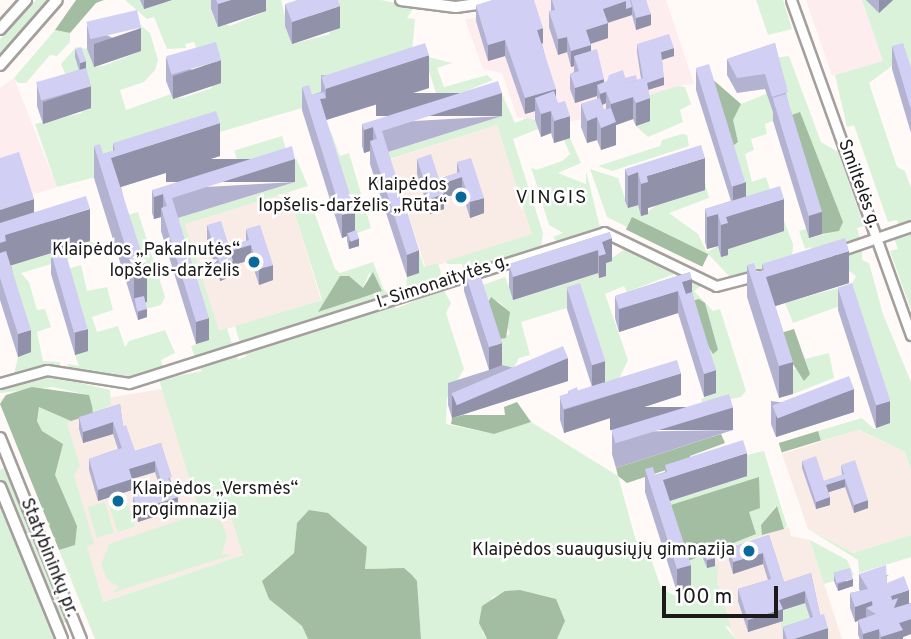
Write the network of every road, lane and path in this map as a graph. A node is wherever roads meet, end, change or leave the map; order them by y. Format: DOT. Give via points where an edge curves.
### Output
graph roads {
  1 [pos="26,0"];
  2 [pos="57,0"];
  3 [pos="401,0"];
  4 [pos="506,0"];
  5 [pos="793,0"];
  6 [pos="0,29"];
  7 [pos="0,65"];
  8 [pos="911,226"];
  9 [pos="877,238"];
  10 [pos="827,256"];
  11 [pos="772,272"];
  12 [pos="911,335"];
  13 [pos="0,383"];
  14 [pos="0,438"];
  15 [pos="4,464"];
  16 [pos="0,487"];
  17 [pos="62,639"];
  18 [pos="81,639"];
  1 -- 6 [label="main road"];
  2 -- 7 [label="main road"];
  3 -- 4 [label="main road" via="456,7"];
  5 -- 9 [label="street, Smiltelės g."];
  8 -- 9 [label="street"];
  9 -- 10 [label="street"];
  9 -- 12 [label="street, Smiltelės g."];
  11 -- 13 [label="street, I. Simonaitytės g." via="716,286 604,232 129,383 47,370"];
  14 -- 15 [label="main road, Statybininkų pr."];
  15 -- 18 [label="main road, Statybininkų pr."];
  16 -- 17 [label="main road, Statybininkų pr."];
}
